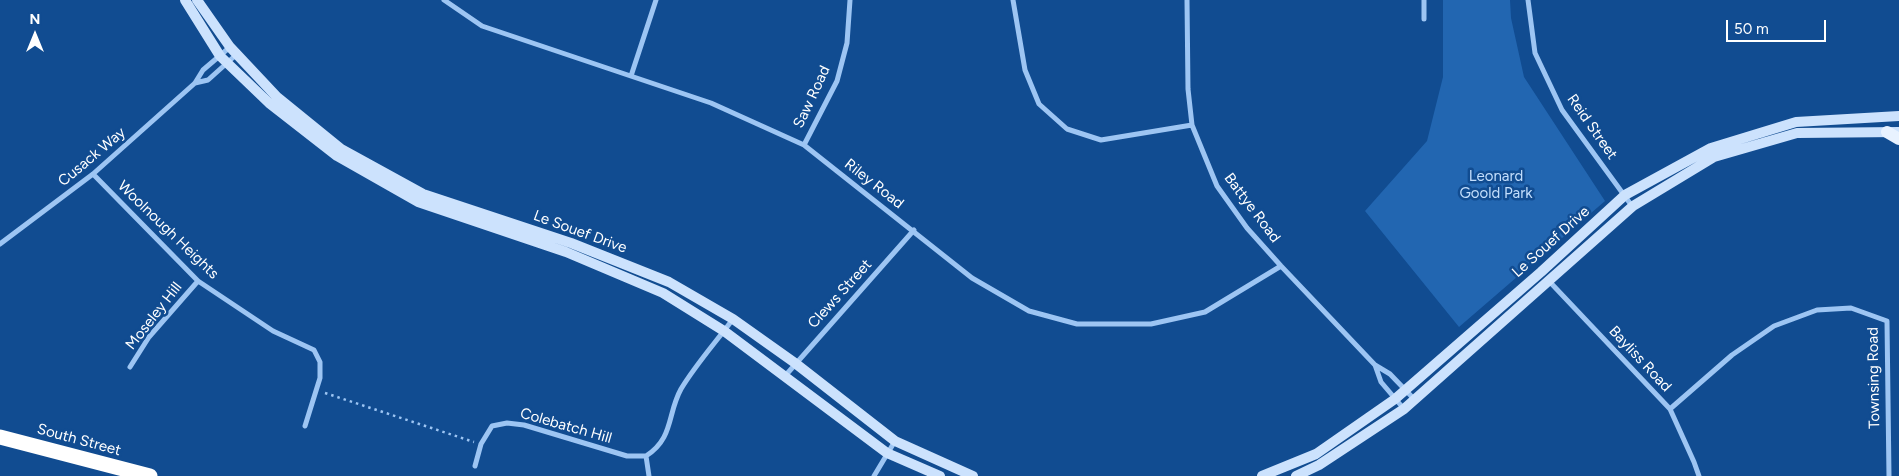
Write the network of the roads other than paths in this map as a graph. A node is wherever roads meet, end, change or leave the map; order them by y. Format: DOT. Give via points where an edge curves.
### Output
graph roads {
  1 [pos="185,0"];
  2 [pos="197,0"];
  3 [pos="444,0"];
  4 [pos="656,0"];
  5 [pos="850,0"];
  6 [pos="1013,0"];
  7 [pos="1187,0"];
  8 [pos="1424,0"];
  9 [pos="1528,0"];
  10 [pos="1424,19"];
  11 [pos="233,51"];
  12 [pos="220,56"];
  13 [pos="228,64"];
  14 [pos="631,76"];
  15 [pos="195,83"];
  16 [pos="1899,116"];
  17 [pos="1192,125"];
  18 [pos="1893,132"];
  19 [pos="1899,139"];
  20 [pos="804,145"];
  21 [pos="93,174"];
  22 [pos="1625,195"];
  23 [pos="1633,206"];
  24 [pos="914,230"];
  25 [pos="0,244"];
  26 [pos="1281,266"];
  27 [pos="1541,272"];
  28 [pos="198,281"];
  29 [pos="1550,282"];
  30 [pos="733,319"];
  31 [pos="724,330"];
  32 [pos="796,363"];
  33 [pos="1375,365"];
  34 [pos="130,367"];
  35 [pos="785,376"];
  36 [pos="1406,390"];
  37 [pos="1395,399"];
  38 [pos="1414,400"];
  39 [pos="1404,409"];
  40 [pos="1670,409"];
  41 [pos="305,426"];
  42 [pos="0,437"];
  43 [pos="895,441"];
  44 [pos="887,453"];
  45 [pos="646,456"];
  46 [pos="475,466"];
  47 [pos="150,476"];
  48 [pos="649,476"];
  49 [pos="874,476"];
  50 [pos="940,476"];
  51 [pos="973,476"];
  52 [pos="1262,476"];
  53 [pos="1296,476"];
  54 [pos="1698,476"];
  55 [pos="1889,476"];
  1 -- 12 [label="street, Le Souef Drive"];
  2 -- 11 [label="street, Le Souef Drive"];
  3 -- 14 [label="street, Riley Road" via="482,26"];
  4 -- 14 [label="street"];
  5 -- 20 [label="street, Saw Road" via="846,43 837,81"];
  6 -- 17 [label="street" via="1025,70 1039,104 1067,129 1101,140"];
  7 -- 17 [label="street, Battye Road" via="1188,89"];
  8 -- 10 [label="street"];
  9 -- 22 [label="street, Reid Street" via="1535,53 1562,110"];
  11 -- 12 [label="street, Cusack Way"];
  11 -- 13 [label="street, Cusack Way"];
  11 -- 30 [label="street, Le Souef Drive" via="277,97 341,149 422,194 571,243 669,282"];
  12 -- 13 [label="street, Le Souef Drive"];
  12 -- 15 [label="street, Cusack Way" via="202,70"];
  13 -- 15 [label="street, Cusack Way" via="208,80"];
  13 -- 31 [label="street, Le Souef Drive" via="269,104 337,156 418,202 566,252 663,293"];
  14 -- 20 [label="street, Riley Road" via="711,104"];
  15 -- 21 [label="street, Cusack Way"];
  16 -- 22 [label="street, Le Souef Drive" via="1796,122 1711,148"];
  17 -- 26 [label="street, Battye Road" via="1217,186 1247,228"];
  18 -- 19 [label="main road"];
  18 -- 23 [label="street, Le Souef Drive" via="1797,133 1714,157"];
  20 -- 24 [label="street, Riley Road"];
  21 -- 25 [label="street, Cusack Way"];
  21 -- 28 [label="street, Woolnough Heights"];
  22 -- 23 [label="street, Reid Street"];
  22 -- 27 [label="street, Le Souef Drive"];
  23 -- 29 [label="street, Le Souef Drive"];
  24 -- 26 [label="street, Riley Road" via="972,278 1029,311 1077,324 1151,324 1205,312"];
  24 -- 32 [label="street, Clews Street"];
  26 -- 33 [label="street, Battye Road"];
  27 -- 29 [label="street, Bayliss Road"];
  27 -- 36 [label="street, Le Souef Drive"];
  28 -- 34 [label="street, Moseley Hill" via="149,337"];
  28 -- 41 [label="street, Woolnough Heights" via="273,330 314,350 320,362 320,378"];
  29 -- 38 [label="street, Le Souef Drive"];
  29 -- 40 [label="street, Bayliss Road"];
  30 -- 31 [label="street"];
  30 -- 32 [label="street, Le Souef Drive"];
  31 -- 35 [label="street, Le Souef Drive"];
  31 -- 45 [label="street" via="681,390 663,440"];
  32 -- 35 [label="street, Clews Street"];
  32 -- 43 [label="street, Le Souef Drive"];
  33 -- 36 [label="street, Battye Road"];
  33 -- 37 [label="street, Battye Road" via="1381,382"];
  35 -- 44 [label="street, Le Souef Drive"];
  36 -- 37 [label="street, Le Souef Drive"];
  36 -- 38 [label="street, Battye Road"];
  37 -- 39 [label="street, Battye Road"];
  37 -- 52 [label="street, Le Souef Drive" via="1316,454"];
  38 -- 39 [label="street, Le Souef Drive"];
  39 -- 53 [label="street, Le Souef Drive" via="1320,465"];
  40 -- 54 [label="street, Bayliss Road"];
  40 -- 55 [label="street, Townsing Road" via="1732,355 1774,326 1817,310 1851,308 1887,321"];
  42 -- 47 [label="highway, South Street"];
  43 -- 44 [label="street"];
  43 -- 51 [label="street, Le Souef Drive"];
  44 -- 49 [label="street"];
  44 -- 50 [label="street, Le Souef Drive"];
  45 -- 46 [label="street, Colebatch Hill" via="627,456 524,425 507,423 492,426 481,444"];
  45 -- 48 [label="street"];
}
